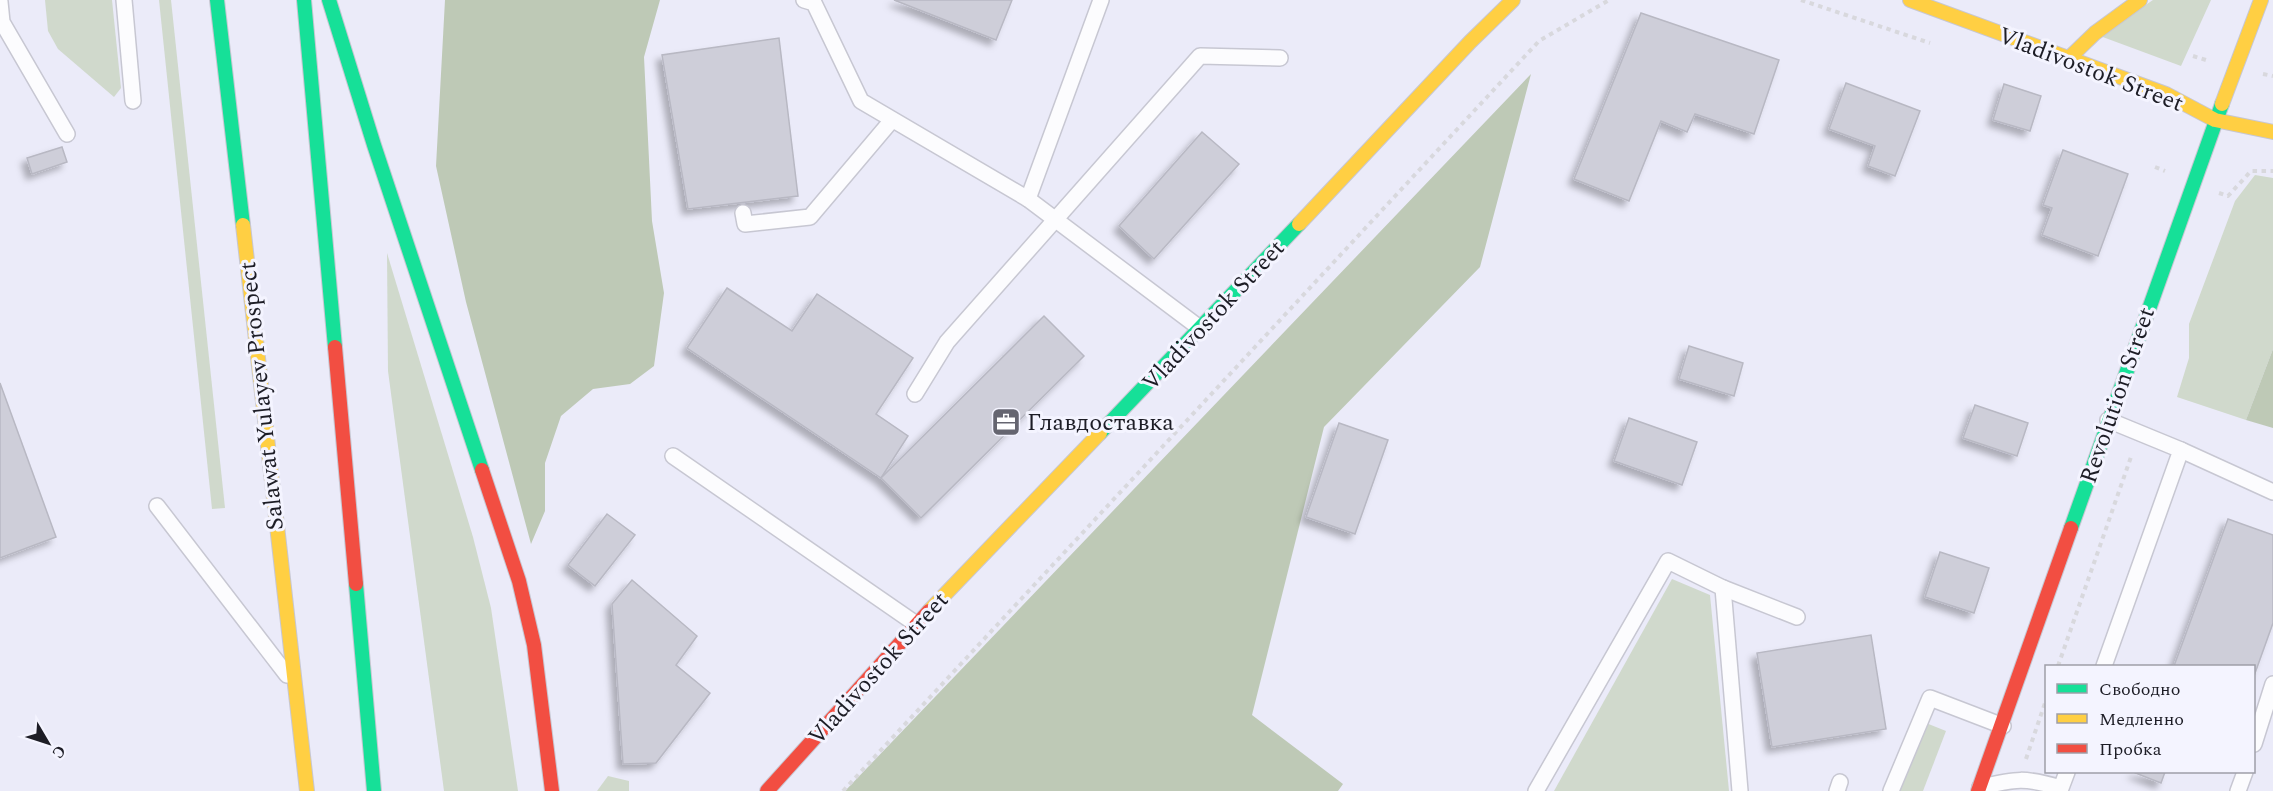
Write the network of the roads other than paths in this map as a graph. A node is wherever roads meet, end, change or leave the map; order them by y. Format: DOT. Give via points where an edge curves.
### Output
graph roads {
  1 [pos="124,0"];
  2 [pos="217,0"];
  3 [pos="304,0"];
  4 [pos="329,0"];
  5 [pos="804,0"];
  6 [pos="1101,0"];
  7 [pos="1513,0"];
  8 [pos="1910,0"];
  9 [pos="2140,0"];
  10 [pos="2261,0"];
  11 [pos="0,2"];
  12 [pos="1280,58"];
  13 [pos="2067,60"];
  14 [pos="133,101"];
  15 [pos="892,120"];
  16 [pos="2215,120"];
  17 [pos="2273,132"];
  18 [pos="67,134"];
  19 [pos="1028,199"];
  20 [pos="743,213"];
  21 [pos="1057,220"];
  22 [pos="1201,329"];
  23 [pos="915,394"];
  24 [pos="2108,420"];
  25 [pos="2181,450"];
  26 [pos="673,456"];
  27 [pos="2273,492"];
  28 [pos="157,506"];
  29 [pos="1723,588"];
  30 [pos="1797,617"];
  31 [pos="916,624"];
  32 [pos="2104,665"];
  33 [pos="294,683"];
  34 [pos="2273,684"];
  35 [pos="2003,726"];
  36 [pos="2255,738"];
  37 [pos="2067,773"];
  38 [pos="2244,773"];
  39 [pos="1979,789"];
  40 [pos="2066,790"];
  41 [pos="307,791"];
  42 [pos="374,791"];
  43 [pos="552,791"];
  44 [pos="767,791"];
  45 [pos="1536,791"];
  46 [pos="1740,791"];
  47 [pos="1891,791"];
  48 [pos="2238,791"];
  1 -- 14 [label="lane"];
  2 -- 33 [label="main road, Salawat Yulayev Prospect"];
  3 -- 42 [label="main road"];
  4 -- 43 [label="main road" via="519,582 534,645"];
  5 -- 15 [label="lane" via="814,3 861,101"];
  6 -- 19 [label="lane"];
  7 -- 22 [label="main road, Vladivostok Street"];
  8 -- 13 [label="main road, Vladivostok Street"];
  9 -- 13 [label="main road" via="2095,33"];
  10 -- 16 [label="main road, Revolution Street"];
  11 -- 18 [label="lane" via="2,22"];
  12 -- 21 [label="lane" via="1200,56"];
  13 -- 16 [label="main road, Vladivostok Street" via="2166,94"];
  15 -- 19 [label="lane"];
  15 -- 20 [label="lane" via="810,217 745,224"];
  16 -- 17 [label="main road, Vladivostok Street"];
  16 -- 24 [label="main road, Revolution Street"];
  19 -- 21 [label="lane"];
  21 -- 22 [label="lane"];
  21 -- 23 [label="lane" via="947,342"];
  22 -- 31 [label="main road, Vladivostok Street"];
  24 -- 25 [label="lane"];
  24 -- 35 [label="main road, Revolution Street"];
  25 -- 27 [label="lane"];
  25 -- 32 [label="lane"];
  26 -- 31 [label="lane"];
  28 -- 33 [label="lane"];
  29 -- 30 [label="lane"];
  29 -- 45 [label="lane" via="1668,561"];
  29 -- 46 [label="lane"];
  31 -- 44 [label="main road, Vladivostok Street"];
  33 -- 41 [label="main road, Salawat Yulayev Prospect"];
  34 -- 36 [label="lane"];
  35 -- 39 [label="main road, Revolution Street"];
  35 -- 47 [label="lane" via="1930,698"];
  37 -- 40 [label="lane"];
  38 -- 48 [label="lane"];
  39 -- 40 [label="lane" via="2032,779"];
}
